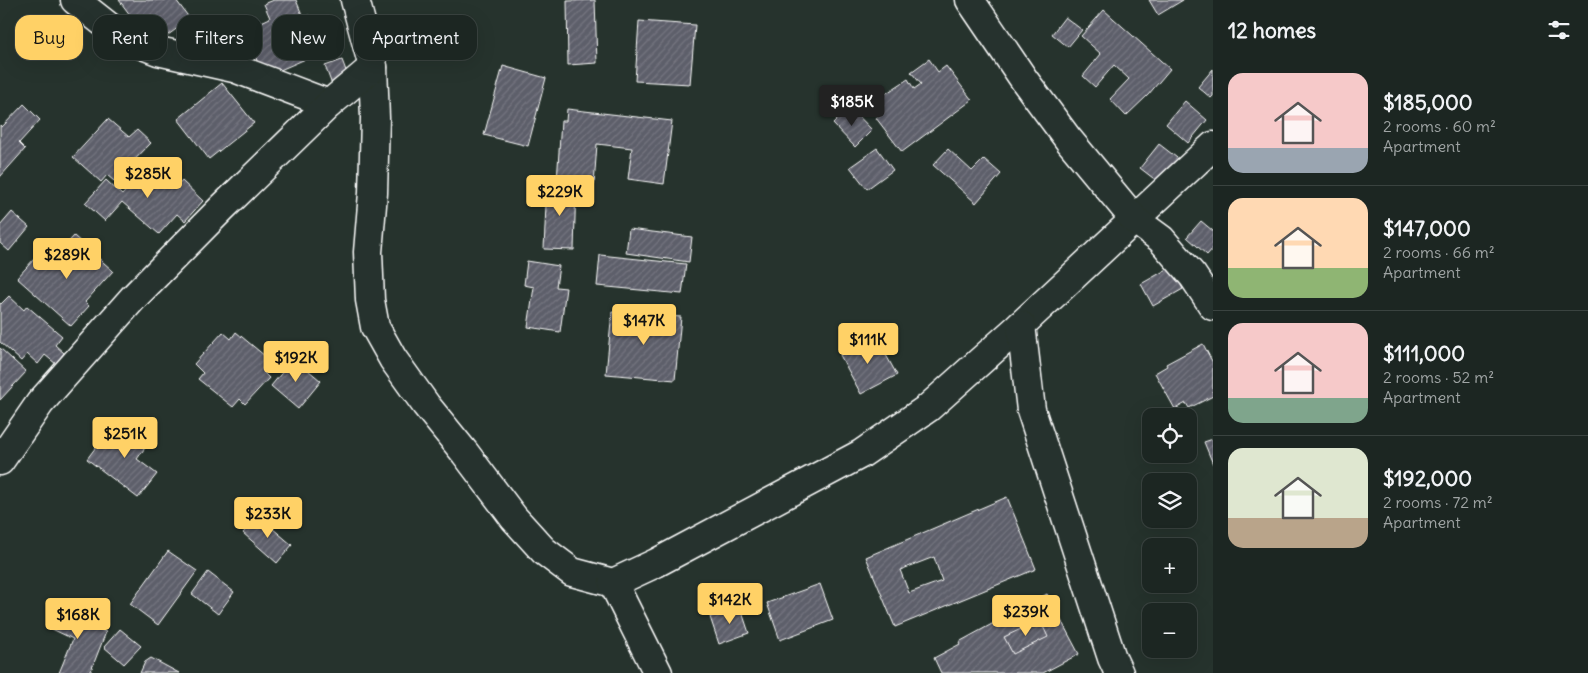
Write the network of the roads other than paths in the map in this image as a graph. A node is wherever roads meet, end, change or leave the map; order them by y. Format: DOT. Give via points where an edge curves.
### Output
graph roads {
  1 [pos="75,0"];
  2 [pos="355,0"];
  3 [pos="970,0"];
  4 [pos="373,67"];
  5 [pos="329,104"];
  6 [pos="1213,146"];
  7 [pos="1134,220"];
  8 [pos="1213,306"];
  9 [pos="1021,325"];
  10 [pos="0,461"];
  11 [pos="613,583"];
  12 [pos="658,673"];
  13 [pos="1119,673"];
  1 -- 5 [label="street" via="122,37 158,51 234,68"];
  2 -- 4 [label="street"];
  3 -- 7 [label="street" via="1068,139"];
  4 -- 5 [label="street"];
  4 -- 11 [label="street" via="374,184 368,252 375,327 393,360 426,405 514,518 544,551 572,572"];
  5 -- 10 [label="street" via="134,298 40,403"];
  6 -- 7 [label="street"];
  7 -- 8 [label="street" via="1161,239 1193,276"];
  7 -- 9 [label="street"];
  9 -- 11 [label="street" via="928,408 861,454 656,564"];
  9 -- 13 [label="street" via="1031,410"];
  11 -- 12 [label="street"];
}
